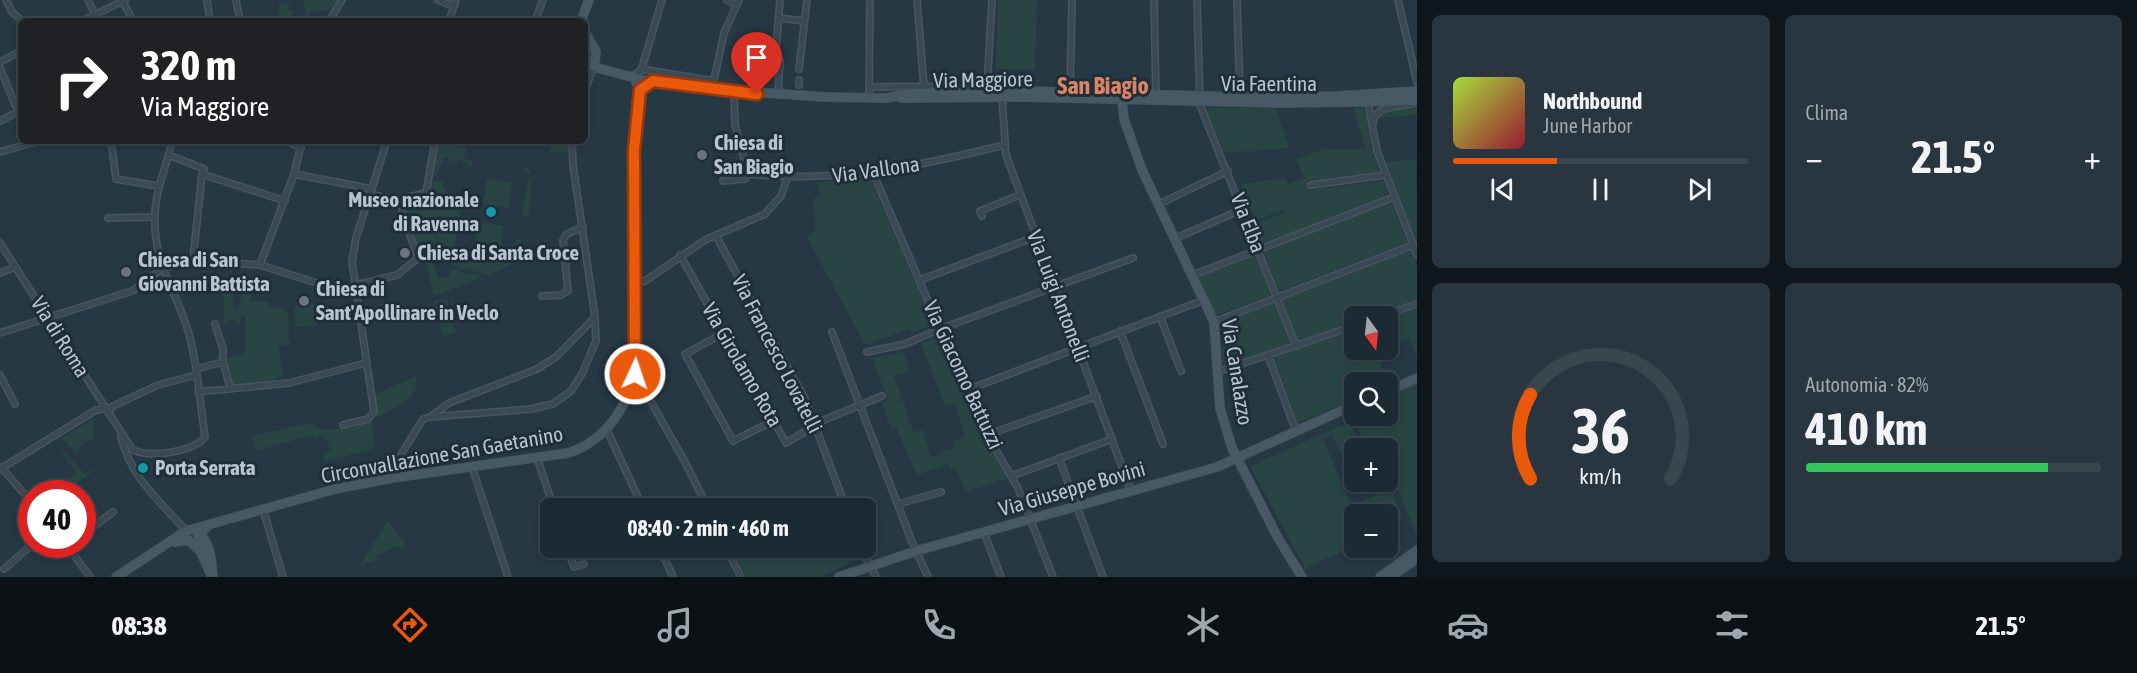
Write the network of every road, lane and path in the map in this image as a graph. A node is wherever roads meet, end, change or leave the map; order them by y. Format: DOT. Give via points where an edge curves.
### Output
graph roads {
  1 [pos="6,0"];
  2 [pos="88,0"];
  3 [pos="207,0"];
  4 [pos="236,0"];
  5 [pos="342,0"];
  6 [pos="438,0"];
  7 [pos="456,0"];
  8 [pos="543,0"];
  9 [pos="589,0"];
  10 [pos="662,0"];
  11 [pos="727,0"];
  12 [pos="780,0"];
  13 [pos="807,0"];
  14 [pos="870,0"];
  15 [pos="917,0"];
  16 [pos="992,0"];
  17 [pos="1072,0"];
  18 [pos="1154,0"];
  19 [pos="1197,0"];
  20 [pos="1237,0"];
  21 [pos="1398,0"];
  22 [pos="122,1"];
  23 [pos="738,3"];
  24 [pos="453,6"];
  25 [pos="246,9"];
  26 [pos="238,10"];
  27 [pos="95,14"];
  28 [pos="19,18"];
  29 [pos="87,18"];
  30 [pos="131,18"];
  31 [pos="210,18"];
  32 [pos="239,18"];
  33 [pos="330,18"];
  34 [pos="450,18"];
  35 [pos="536,18"];
  36 [pos="582,18"];
  37 [pos="779,18"];
  38 [pos="804,21"];
  39 [pos="588,37"];
  40 [pos="18,53"];
  41 [pos="0,62"];
  42 [pos="588,66"];
  43 [pos="594,67"];
  44 [pos="0,68"];
  45 [pos="799,69"];
  46 [pos="641,70"];
  47 [pos="633,76"];
  48 [pos="653,81"];
  49 [pos="588,82"];
  50 [pos="1417,82"];
  51 [pos="713,85"];
  52 [pos="869,87"];
  53 [pos="640,90"];
  54 [pos="988,91"];
  55 [pos="1032,91"];
  56 [pos="1417,91"];
  57 [pos="734,92"];
  58 [pos="924,93"];
  59 [pos="1397,93"];
  60 [pos="778,95"];
  61 [pos="1071,95"];
  62 [pos="1156,95"];
  63 [pos="1002,97"];
  64 [pos="1122,97"];
  65 [pos="1240,97"];
  66 [pos="869,98"];
  67 [pos="1199,99"];
  68 [pos="1368,102"];
  69 [pos="1417,102"];
  70 [pos="0,121"];
  71 [pos="1373,125"];
  72 [pos="28,144"];
  73 [pos="111,144"];
  74 [pos="171,144"];
  75 [pos="292,144"];
  76 [pos="302,144"];
  77 [pos="386,144"];
  78 [pos="434,144"];
  79 [pos="572,144"];
  80 [pos="1004,145"];
  81 [pos="301,148"];
  82 [pos="0,152"];
  83 [pos="169,155"];
  84 [pos="1228,171"];
  85 [pos="873,173"];
  86 [pos="202,174"];
  87 [pos="294,174"];
  88 [pos="748,174"];
  89 [pos="1386,175"];
  90 [pos="787,179"];
  91 [pos="723,182"];
  92 [pos="1311,185"];
  93 [pos="158,186"];
  94 [pos="371,192"];
  95 [pos="1020,195"];
  96 [pos="1394,197"];
  97 [pos="403,200"];
  98 [pos="285,201"];
  99 [pos="1159,204"];
  100 [pos="1243,209"];
  101 [pos="982,216"];
  102 [pos="154,217"];
  103 [pos="108,218"];
  104 [pos="583,227"];
  105 [pos="716,236"];
  106 [pos="1035,237"];
  107 [pos="1176,238"];
  108 [pos="0,243"];
  109 [pos="1413,245"];
  110 [pos="1258,248"];
  111 [pos="680,255"];
  112 [pos="1417,255"];
  113 [pos="1133,258"];
  114 [pos="193,260"];
  115 [pos="260,265"];
  116 [pos="15,267"];
  117 [pos="162,269"];
  118 [pos="0,273"];
  119 [pos="1193,275"];
  120 [pos="920,280"];
  121 [pos="634,283"];
  122 [pos="353,286"];
  123 [pos="1055,287"];
  124 [pos="542,296"];
  125 [pos="1276,297"];
  126 [pos="1204,300"];
  127 [pos="1417,304"];
  128 [pos="1398,311"];
  129 [pos="48,316"];
  130 [pos="1160,316"];
  131 [pos="595,317"];
  132 [pos="1214,322"];
  133 [pos="214,324"];
  134 [pos="940,329"];
  135 [pos="1344,329"];
  136 [pos="1120,331"];
  137 [pos="832,332"];
  138 [pos="0,333"];
  139 [pos="724,333"];
  140 [pos="1296,346"];
  141 [pos="1078,347"];
  142 [pos="867,352"];
  143 [pos="1268,355"];
  144 [pos="223,362"];
  145 [pos="366,363"];
  146 [pos="1181,370"];
  147 [pos="196,372"];
  148 [pos="1217,372"];
  149 [pos="635,374"];
  150 [pos="0,375"];
  151 [pos="1417,378"];
  152 [pos="230,387"];
  153 [pos="1398,387"];
  154 [pos="967,390"];
  155 [pos="198,392"];
  156 [pos="882,396"];
  157 [pos="1097,396"];
  158 [pos="15,404"];
  159 [pos="860,405"];
  160 [pos="1344,409"];
  161 [pos="107,411"];
  162 [pos="430,417"];
  163 [pos="773,421"];
  164 [pos="816,424"];
  165 [pos="343,425"];
  166 [pos="607,430"];
  167 [pos="1296,431"];
  168 [pos="120,432"];
  169 [pos="987,435"];
  170 [pos="1112,438"];
  171 [pos="1163,444"];
  172 [pos="537,458"];
  173 [pos="1059,458"];
  174 [pos="1236,459"];
  175 [pos="472,467"];
  176 [pos="1,468"];
  177 [pos="1012,476"];
  178 [pos="392,478"];
  179 [pos="18,487"];
  180 [pos="1131,491"];
  181 [pos="941,492"];
  182 [pos="551,498"];
  183 [pos="638,498"];
  184 [pos="703,498"];
  185 [pos="842,498"];
  186 [pos="897,504"];
  187 [pos="1077,506"];
  188 [pos="263,509"];
  189 [pos="113,512"];
  190 [pos="1030,519"];
  191 [pos="212,524"];
  192 [pos="96,525"];
  193 [pos="186,531"];
  194 [pos="984,533"];
  195 [pos="200,534"];
  196 [pos="198,549"];
  197 [pos="1417,550"];
  198 [pos="916,551"];
  199 [pos="18,557"];
  200 [pos="77,558"];
  201 [pos="571,558"];
  202 [pos="665,558"];
  203 [pos="731,558"];
  204 [pos="865,558"];
  205 [pos="1417,558"];
  206 [pos="584,564"];
  207 [pos="132,566"];
  208 [pos="869,566"];
  209 [pos="4,569"];
  210 [pos="90,577"];
  211 [pos="116,577"];
  212 [pos="213,577"];
  213 [pos="283,577"];
  214 [pos="508,577"];
  215 [pos="674,577"];
  216 [pos="740,577"];
  217 [pos="839,577"];
  218 [pos="876,577"];
  219 [pos="928,577"];
  220 [pos="1001,577"];
  221 [pos="1053,577"];
  222 [pos="1103,577"];
  223 [pos="1302,577"];
  224 [pos="1380,577"];
  225 [pos="1391,577"];
  1 -- 28 [label="street"];
  2 -- 27 [label="street"];
  3 -- 31 [label="street"];
  4 -- 26 [label="street"];
  5 -- 33 [label="street"];
  6 -- 24 [label="street"];
  7 -- 24 [label="street"];
  8 -- 35 [label="street"];
  9 -- 36 [label="street"];
  10 -- 46 [label="street"];
  11 -- 23 [label="street"];
  12 -- 37 [label="street"];
  13 -- 38 [label="street"];
  14 -- 52 [label="street"];
  15 -- 58 [label="street"];
  16 -- 54 [label="street"];
  17 -- 61 [label="street"];
  18 -- 62 [label="street"];
  19 -- 67 [label="street"];
  20 -- 65 [label="street"];
  21 -- 50 [label="street"];
  22 -- 27 [label="street"];
  22 -- 30 [label="street"];
  23 -- 51 [label="street" via="724,33"];
  24 -- 34 [label="street"];
  25 -- 26 [label="street"];
  26 -- 32 [label="street"];
  27 -- 29 [label="street"];
  37 -- 38 [label="street"];
  37 -- 60 [label="street"];
  38 -- 45 [label="street"];
  39 -- 43 [label="street" via="596,52"];
  40 -- 41 [label="street"];
  42 -- 43 [label="street"];
  43 -- 47 [label="street, Via Maggiore"];
  43 -- 49 [label="street"];
  44 -- 70 [label="street" via="18,112"];
  46 -- 47 [label="street"];
  46 -- 48 [label="street" via="645,78"];
  46 -- 51 [label="street, Via Maggiore"];
  47 -- 48 [label="street, Via Maggiore"];
  47 -- 53 [label="street"];
  48 -- 51 [label="street, Via Maggiore"];
  48 -- 53 [label="street"];
  51 -- 57 [label="street, Via Maggiore"];
  52 -- 58 [label="street, Via Maggiore"];
  52 -- 66 [label="street"];
  53 -- 121 [label="street, Circonvallazione San Gaetanino" via="634,150"];
  54 -- 55 [label="street, Via Maggiore"];
  54 -- 58 [label="street, Via Maggiore"];
  54 -- 58 [label="street, Via Maggiore"];
  54 -- 63 [label="street, Via Maggiore"];
  55 -- 61 [label="street, Via Maggiore"];
  55 -- 63 [label="street"];
  56 -- 59 [label="street"];
  57 -- 60 [label="street, Via Maggiore"];
  57 -- 88 [label="street" via="735,125"];
  58 -- 66 [label="street, Via Maggiore"];
  59 -- 65 [label="street"];
  59 -- 68 [label="street"];
  60 -- 66 [label="street, Via Maggiore"];
  61 -- 63 [label="street, Via Maggiore"];
  61 -- 64 [label="street, Via Maggiore"];
  61 -- 64 [label="street, Via Maggiore" via="1090,92"];
  62 -- 64 [label="street"];
  62 -- 67 [label="street"];
  63 -- 80 [label="street, Via Luigi Antonelli"];
  64 -- 67 [label="street, Via Faentina"];
  64 -- 99 [label="street, Via Canalazzo" via="1131,141"];
  65 -- 67 [label="street"];
  67 -- 68 [label="street, Via Faentina"];
  67 -- 84 [label="street, Via Elba"];
  68 -- 69 [label="street, Via Faentina"];
  68 -- 71 [label="street"];
  69 -- 71 [label="street" via="1380,112"];
  71 -- 89 [label="street"];
  72 -- 82 [label="street"];
  73 -- 93 [label="street" via="116,179"];
  74 -- 83 [label="street"];
  75 -- 81 [label="street"];
  76 -- 81 [label="street"];
  77 -- 94 [label="street"];
  78 -- 97 [label="street" via="426,193"];
  79 -- 104 [label="street"];
  80 -- 85 [label="street, Via Vallona"];
  80 -- 95 [label="street, Via Luigi Antonelli"];
  81 -- 87 [label="street"];
  83 -- 86 [label="street" via="204,169"];
  83 -- 93 [label="street"];
  84 -- 99 [label="street"];
  84 -- 100 [label="street, Via Elba"];
  85 -- 90 [label="street, Via Vallona"];
  85 -- 120 [label="street, Via Giacomo Battuzzi"];
  86 -- 98 [label="street"];
  86 -- 114 [label="street"];
  87 -- 94 [label="street"];
  87 -- 98 [label="street"];
  88 -- 90 [label="street, Via Vallona"];
  88 -- 91 [label="street" via="745,179"];
  89 -- 92 [label="street"];
  89 -- 96 [label="street"];
  90 -- 105 [label="street" via="781,196 765,214"];
  93 -- 102 [label="street"];
  94 -- 97 [label="street"];
  94 -- 122 [label="street" via="356,238"];
  95 -- 101 [label="street" via="980,211"];
  95 -- 106 [label="street, Via Luigi Antonelli"];
  96 -- 109 [label="street"];
  96 -- 110 [label="street"];
  97 -- 122 [label="street" via="402,212 418,258 398,275"];
  98 -- 115 [label="street"];
  99 -- 107 [label="street, Via Canalazzo"];
  100 -- 107 [label="street"];
  100 -- 110 [label="street, Via Elba"];
  102 -- 103 [label="street"];
  102 -- 117 [label="street"];
  104 -- 124 [label="street" via="563,240 568,291"];
  104 -- 131 [label="street"];
  105 -- 111 [label="street"];
  105 -- 164 [label="street, Via Francesco Lovatelli"];
  106 -- 120 [label="street"];
  106 -- 123 [label="street, Via Luigi Antonelli"];
  107 -- 119 [label="street, Via Canalazzo"];
  108 -- 116 [label="street, Via di Roma"];
  109 -- 112 [label="street"];
  109 -- 125 [label="street"];
  110 -- 119 [label="street"];
  110 -- 125 [label="street, Via Elba"];
  111 -- 121 [label="street" via="645,281"];
  111 -- 139 [label="street, Via Girolamo Rota"];
  113 -- 123 [label="street"];
  114 -- 115 [label="street"];
  114 -- 117 [label="street"];
  115 -- 122 [label="street" via="323,285"];
  116 -- 118 [label="street"];
  116 -- 129 [label="street, Via di Roma"];
  117 -- 129 [label="street" via="132,291"];
  117 -- 147 [label="street" via="188,332"];
  119 -- 126 [label="street, Via Canalazzo"];
  120 -- 134 [label="street, Via Giacomo Battuzzi"];
  121 -- 149 [label="street, Circonvallazione San Gaetanino"];
  122 -- 145 [label="street"];
  123 -- 134 [label="street"];
  123 -- 141 [label="street, Via Luigi Antonelli"];
  125 -- 132 [label="street"];
  125 -- 140 [label="street, Via Elba"];
  126 -- 130 [label="street"];
  126 -- 132 [label="street, Via Canalazzo"];
  127 -- 128 [label="street"];
  129 -- 138 [label="street"];
  129 -- 161 [label="street, Via di Roma"];
  130 -- 136 [label="street"];
  130 -- 146 [label="street"];
  131 -- 162 [label="street" via="556,357 537,369 449,403"];
  131 -- 162 [label="street" via="596,340 582,374 571,391 553,404 531,410"];
  132 -- 148 [label="street, Via Canalazzo"];
  133 -- 144 [label="street"];
  134 -- 142 [label="street" via="905,344"];
  134 -- 154 [label="street, Via Giacomo Battuzzi"];
  135 -- 140 [label="street"];
  136 -- 141 [label="street"];
  136 -- 171 [label="street"];
  137 -- 159 [label="street"];
  139 -- 163 [label="street, Via Girolamo Rota"];
  139 -- 163 [label="street" via="685,354 733,441"];
  140 -- 143 [label="street"];
  141 -- 154 [label="street"];
  141 -- 157 [label="street, Via Luigi Antonelli"];
  143 -- 148 [label="street"];
  143 -- 167 [label="street"];
  144 -- 147 [label="street"];
  144 -- 152 [label="street"];
  145 -- 152 [label="street" via="289,383"];
  145 -- 165 [label="street" via="374,412 368,419"];
  147 -- 155 [label="street"];
  147 -- 161 [label="street" via="136,394"];
  148 -- 174 [label="street, Via Canalazzo" via="1220,408"];
  149 -- 166 [label="street, Circonvallazione San Gaetanino" via="622,407"];
  149 -- 184 [label="street"];
  150 -- 158 [label="street"];
  151 -- 153 [label="street"];
  152 -- 155 [label="street"];
  154 -- 169 [label="street, Via Giacomo Battuzzi"];
  155 -- 168 [label="street" via="203,441 148,455 132,449"];
  156 -- 159 [label="street"];
  157 -- 169 [label="street"];
  157 -- 170 [label="street, Via Luigi Antonelli"];
  159 -- 164 [label="street"];
  159 -- 186 [label="street"];
  160 -- 167 [label="street, Via Giuseppe Bovini"];
  161 -- 168 [label="street, Via di Roma"];
  161 -- 176 [label="street" via="96,410"];
  162 -- 178 [label="street" via="421,422 392,469"];
  163 -- 164 [label="street, Via Girolamo Rota" via="786,443"];
  164 -- 185 [label="street, Via Francesco Lovatelli"];
  166 -- 172 [label="street, Circonvallazione San Gaetanino" via="580,449"];
  166 -- 183 [label="street"];
  167 -- 174 [label="street, Via Giuseppe Bovini"];
  168 -- 193 [label="street" via="139,480"];
  169 -- 177 [label="street, Via Giacomo Battuzzi"];
  170 -- 173 [label="street"];
  170 -- 180 [label="street, Via Luigi Antonelli"];
  172 -- 175 [label="street, Circonvallazione San Gaetanino"];
  172 -- 182 [label="street"];
  173 -- 177 [label="street"];
  173 -- 187 [label="street"];
  174 -- 180 [label="street, Via Giuseppe Bovini"];
  174 -- 223 [label="street, Via Canalazzo"];
  175 -- 178 [label="street, Circonvallazione San Gaetanino"];
  175 -- 214 [label="street"];
  176 -- 179 [label="street"];
  177 -- 190 [label="street, Via Giacomo Battuzzi"];
  178 -- 188 [label="street, Circonvallazione San Gaetanino"];
  180 -- 187 [label="street, Via Giuseppe Bovini"];
  181 -- 186 [label="street"];
  186 -- 198 [label="street"];
  187 -- 190 [label="street, Via Giuseppe Bovini"];
  187 -- 222 [label="street"];
  188 -- 191 [label="street, Circonvallazione San Gaetanino"];
  188 -- 213 [label="street"];
  189 -- 192 [label="street"];
  190 -- 194 [label="street, Via Giuseppe Bovini"];
  190 -- 221 [label="street, Via Giacomo Battuzzi"];
  191 -- 193 [label="street, Circonvallazione San Gaetanino"];
  191 -- 195 [label="street"];
  193 -- 195 [label="street"];
  193 -- 207 [label="street, Circonvallazione San Gaetanino"];
  194 -- 198 [label="street, Via Giuseppe Bovini"];
  194 -- 220 [label="street"];
  195 -- 196 [label="street"];
  195 -- 212 [label="street" via="210,556"];
  196 -- 207 [label="street" via="181,539"];
  196 -- 212 [label="street"];
  197 -- 224 [label="street"];
  198 -- 208 [label="street, Via Giuseppe Bovini"];
  198 -- 219 [label="street"];
  199 -- 209 [label="street"];
  200 -- 210 [label="street"];
  201 -- 206 [label="street" via="574,567"];
  202 -- 215 [label="street"];
  203 -- 216 [label="street"];
  204 -- 208 [label="street"];
  205 -- 225 [label="street"];
  207 -- 211 [label="street"];
  208 -- 217 [label="street, Via Giuseppe Bovini"];
  208 -- 218 [label="street"];
}
